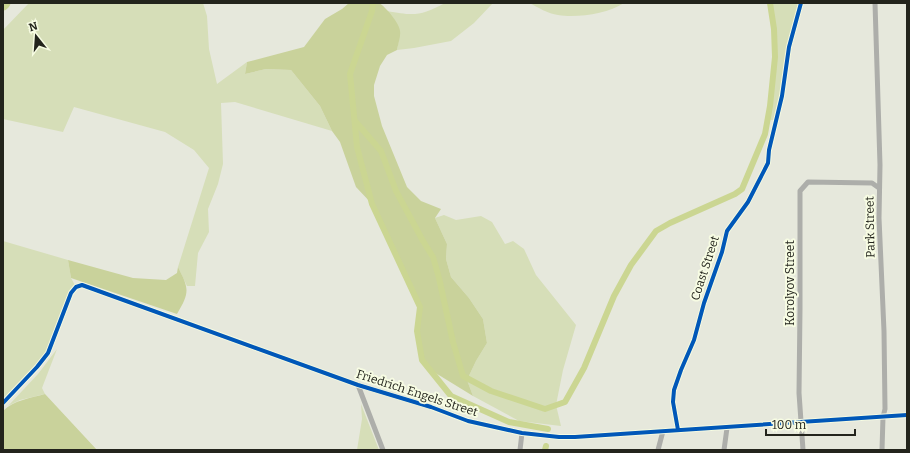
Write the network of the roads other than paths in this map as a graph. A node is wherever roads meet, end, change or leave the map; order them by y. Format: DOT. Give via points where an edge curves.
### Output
graph roads {
  1 [pos="801,3"];
  2 [pos="876,3"];
  3 [pos="880,176"];
  4 [pos="872,184"];
  5 [pos="879,188"];
  6 [pos="358,385"];
  7 [pos="3,403"];
  8 [pos="907,415"];
  9 [pos="883,417"];
  10 [pos="801,422"];
  11 [pos="728,428"];
  12 [pos="678,430"];
  13 [pos="663,431"];
  14 [pos="522,433"];
  15 [pos="383,450"];
  16 [pos="520,450"];
  17 [pos="658,450"];
  18 [pos="724,450"];
  19 [pos="803,450"];
  20 [pos="882,450"];
  1 -- 12 [label="street, Coast Street" via="789,47 768,163 748,202 727,231 694,340 674,390 673,402"];
  2 -- 3 [label="street, Park Street"];
  3 -- 4 [label="street"];
  3 -- 5 [label="street, Park Street"];
  4 -- 5 [label="street"];
  4 -- 10 [label="street, Korolyov Street" via="808,182 800,191"];
  5 -- 9 [label="street, Park Street" via="884,331"];
  6 -- 7 [label="street, Friedrich Engels Street" via="82,285 71,293 48,353"];
  6 -- 14 [label="street, Friedrich Engels Street" via="468,421"];
  6 -- 15 [label="street"];
  8 -- 9 [label="street, Friedrich Engels Street"];
  9 -- 10 [label="street, Friedrich Engels Street"];
  9 -- 20 [label="street, Park Street"];
  10 -- 11 [label="street, Friedrich Engels Street"];
  10 -- 19 [label="street, Korolyov Street"];
  11 -- 12 [label="street, Friedrich Engels Street"];
  11 -- 18 [label="street"];
  12 -- 13 [label="street, Friedrich Engels Street"];
  13 -- 14 [label="street, Friedrich Engels Street" via="559,438"];
  13 -- 17 [label="street"];
  14 -- 16 [label="street"];
}
